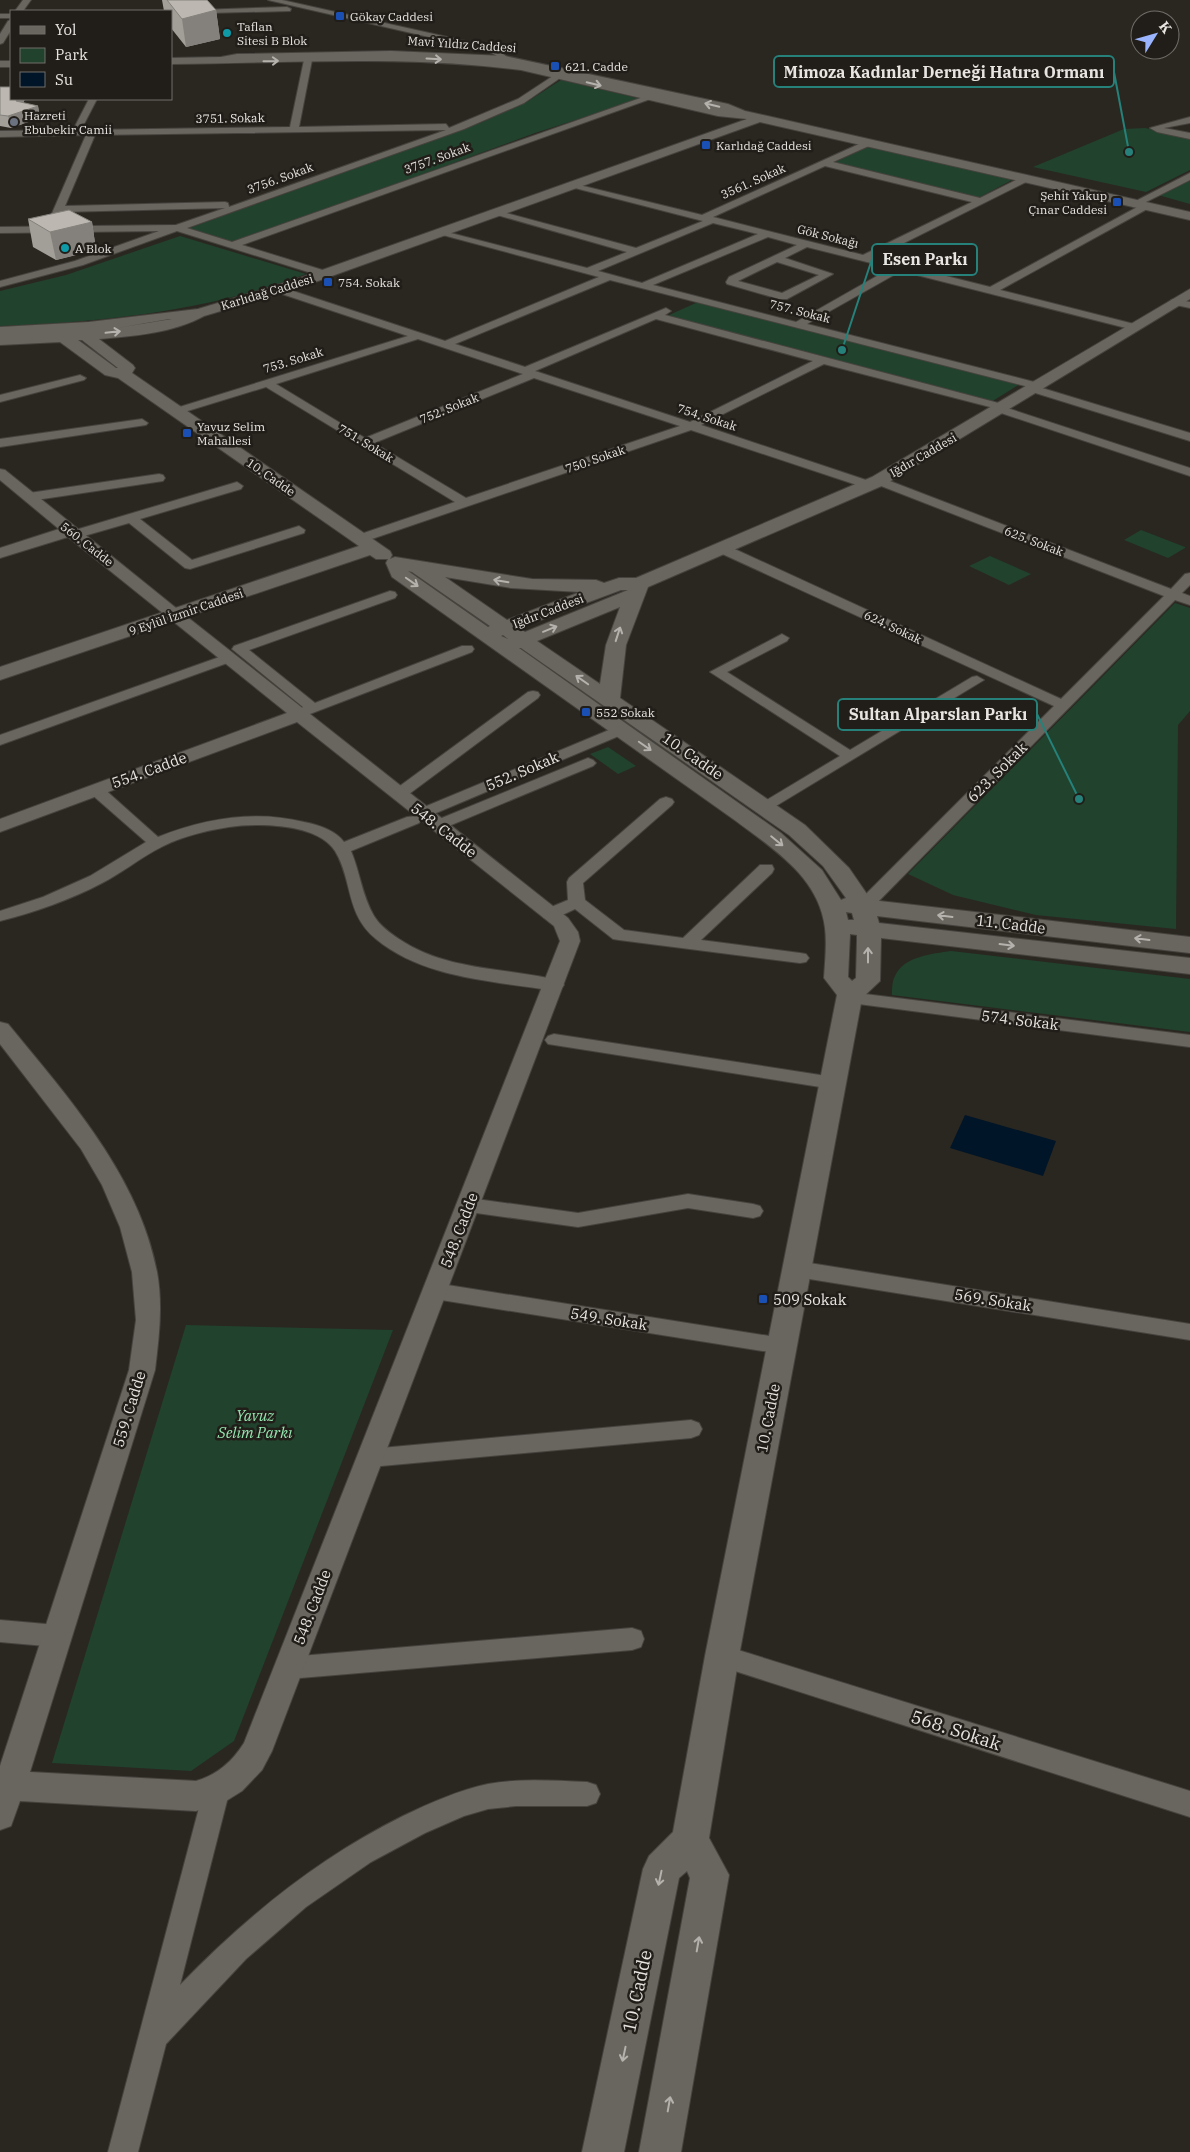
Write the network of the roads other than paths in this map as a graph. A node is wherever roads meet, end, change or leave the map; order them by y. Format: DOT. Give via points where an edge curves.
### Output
graph roads {
  1 [pos="272,0"];
  2 [pos="311,8"];
  3 [pos="172,12"];
  4 [pos="10,25"];
  5 [pos="0,41"];
  6 [pos="475,59"];
  7 [pos="505,59"];
  8 [pos="222,60"];
  9 [pos="308,60"];
  10 [pos="172,61"];
  11 [pos="559,76"];
  12 [pos="652,97"];
  13 [pos="92,100"];
  14 [pos="740,114"];
  15 [pos="758,118"];
  16 [pos="1190,120"];
  17 [pos="461,127"];
  18 [pos="294,129"];
  19 [pos="76,132"];
  20 [pos="92,132"];
  21 [pos="0,134"];
  22 [pos="1190,136"];
  23 [pos="868,143"];
  24 [pos="824,163"];
  25 [pos="1190,176"];
  26 [pos="1025,179"];
  27 [pos="574,185"];
  28 [pos="981,201"];
  29 [pos="242,205"];
  30 [pos="1140,205"];
  31 [pos="59,209"];
  32 [pos="495,213"];
  33 [pos="1190,216"];
  34 [pos="708,219"];
  35 [pos="177,228"];
  36 [pos="51,229"];
  37 [pos="0,230"];
  38 [pos="442,232"];
  39 [pos="768,234"];
  40 [pos="806,244"];
  41 [pos="232,245"];
  42 [pos="634,251"];
  43 [pos="776,258"];
  44 [pos="864,258"];
  45 [pos="899,268"];
  46 [pos="588,271"];
  47 [pos="325,274"];
  48 [pos="609,277"];
  49 [pos="0,284"];
  50 [pos="643,286"];
  51 [pos="280,290"];
  52 [pos="991,291"];
  53 [pos="1190,293"];
  54 [pos="695,298"];
  55 [pos="1182,304"];
  56 [pos="199,313"];
  57 [pos="656,316"];
  58 [pos="800,324"];
  59 [pos="156,327"];
  60 [pos="1134,327"];
  61 [pos="0,332"];
  62 [pos="70,332"];
  63 [pos="418,336"];
  64 [pos="0,340"];
  65 [pos="447,344"];
  66 [pos="114,358"];
  67 [pos="823,360"];
  68 [pos="529,372"];
  69 [pos="123,374"];
  70 [pos="80,378"];
  71 [pos="267,383"];
  72 [pos="1035,387"];
  73 [pos="0,399"];
  74 [pos="1001,408"];
  75 [pos="177,411"];
  76 [pos="142,423"];
  77 [pos="691,426"];
  78 [pos="1190,436"];
  79 [pos="365,442"];
  80 [pos="0,443"];
  81 [pos="1190,472"];
  82 [pos="0,473"];
  83 [pos="159,478"];
  84 [pos="874,483"];
  85 [pos="237,486"];
  86 [pos="29,497"];
  87 [pos="466,503"];
  88 [pos="131,518"];
  89 [pos="299,530"];
  90 [pos="74,533"];
  91 [pos="366,543"];
  92 [pos="723,549"];
  93 [pos="0,552"];
  94 [pos="395,563"];
  95 [pos="418,567"];
  96 [pos="1190,577"];
  97 [pos="631,587"];
  98 [pos="390,595"];
  99 [pos="1174,596"];
  100 [pos="1190,601"];
  101 [pos="175,616"];
  102 [pos="505,637"];
  103 [pos="782,638"];
  104 [pos="467,649"];
  105 [pos="228,658"];
  106 [pos="0,674"];
  107 [pos="976,680"];
  108 [pos="533,695"];
  109 [pos="610,700"];
  110 [pos="1063,705"];
  111 [pos="306,712"];
  112 [pos="622,730"];
  113 [pos="0,740"];
  114 [pos="850,756"];
  115 [pos="588,763"];
  116 [pos="96,790"];
  117 [pos="399,794"];
  118 [pos="666,802"];
  119 [pos="766,807"];
  120 [pos="425,819"];
  121 [pos="0,826"];
  122 [pos="156,843"];
  123 [pos="342,849"];
  124 [pos="766,869"];
  125 [pos="577,902"];
  126 [pos="550,914"];
  127 [pos="835,914"];
  128 [pos="0,916"];
  129 [pos="866,918"];
  130 [pos="687,944"];
  131 [pos="1190,945"];
  132 [pos="800,958"];
  133 [pos="1190,966"];
  134 [pos="555,985"];
  135 [pos="850,996"];
  136 [pos="0,1029"];
  137 [pos="554,1040"];
  138 [pos="1190,1041"];
  139 [pos="833,1083"];
  140 [pos="469,1205"];
  141 [pos="753,1211"];
  142 [pos="797,1269"];
  143 [pos="435,1291"];
  144 [pos="1190,1332"];
  145 [pos="782,1346"];
  146 [pos="691,1429"];
  147 [pos="370,1458"];
  148 [pos="0,1631"];
  149 [pos="57,1636"];
  150 [pos="632,1639"];
  151 [pos="722,1656"];
  152 [pos="288,1668"];
  153 [pos="5,1785"];
  154 [pos="217,1790"];
  155 [pos="587,1794"];
  156 [pos="1190,1804"];
  157 [pos="0,1815"];
  158 [pos="690,1841"];
  159 [pos="153,2036"];
  160 [pos="123,2152"];
  161 [pos="604,2152"];
  162 [pos="660,2152"];
  1 -- 2 [label="street"];
  2 -- 3 [label="street"];
  2 -- 7 [label="street" via="483,47"];
  4 -- 5 [label="street"];
  6 -- 7 [label="main road, Mavi Yıldız Caddesi"];
  6 -- 8 [label="main road, Mavi Yıldız Caddesi" via="391,54 236,57"];
  9 -- 6 [label="main road, Mavi Yıldız Caddesi, one-way"];
  6 -- 11 [label="main road, Mavi Yıldız Caddesi"];
  14 -- 7 [label="main road, Mavi Yıldız Caddesi, one-way" via="718,106"];
  8 -- 9 [label="main road, Mavi Yıldız Caddesi, one-way"];
  8 -- 10 [label="main road, Mavi Yıldız Caddesi"];
  9 -- 18 [label="street"];
  11 -- 12 [label="main road, Mavi Yıldız Caddesi, one-way"];
  11 -- 17 [label="street, 3756. Sokak" via="521,101"];
  12 -- 14 [label="main road, Mavi Yıldız Caddesi"];
  12 -- 41 [label="street, 3757. Sokak"];
  13 -- 19 [label="street"];
  14 -- 15 [label="main road"];
  15 -- 23 [label="main road"];
  15 -- 27 [label="main road, Karlıdağ Caddesi"];
  16 -- 22 [label="street" via="1154,128"];
  17 -- 18 [label="street, 3751. Sokak"];
  17 -- 29 [label="street, 3756. Sokak"];
  18 -- 20 [label="street, 3751. Sokak"];
  19 -- 20 [label="street, 3751. Sokak"];
  19 -- 21 [label="street, 3751. Sokak"];
  20 -- 31 [label="street"];
  23 -- 24 [label="street, 3561. Sokak"];
  23 -- 26 [label="main road"];
  24 -- 28 [label="street"];
  24 -- 34 [label="street, 3561. Sokak"];
  25 -- 30 [label="street"];
  26 -- 28 [label="street"];
  26 -- 30 [label="main road"];
  27 -- 32 [label="main road, Karlıdağ Caddesi"];
  27 -- 34 [label="street, Gök Sokağı"];
  28 -- 44 [label="street"];
  29 -- 31 [label="street"];
  29 -- 35 [label="street, 3756. Sokak"];
  30 -- 33 [label="main road"];
  30 -- 52 [label="street"];
  31 -- 36 [label="street"];
  32 -- 38 [label="main road, Karlıdağ Caddesi"];
  32 -- 42 [label="street"];
  34 -- 39 [label="street, Gök Sokağı"];
  34 -- 42 [label="street"];
  35 -- 36 [label="street"];
  35 -- 41 [label="street"];
  35 -- 49 [label="street, 3756. Sokak" via="79,263"];
  36 -- 37 [label="street"];
  38 -- 46 [label="street, 757. Sokak"];
  38 -- 47 [label="main road, Karlıdağ Caddesi"];
  39 -- 40 [label="street, Gök Sokağı"];
  39 -- 50 [label="street"];
  40 -- 43 [label="street"];
  40 -- 44 [label="street, Gök Sokağı"];
  41 -- 47 [label="street"];
  42 -- 46 [label="street"];
  43 -- 43 [label="street" via="731,282 784,297 828,274"];
  44 -- 45 [label="street, Gök Sokağı"];
  45 -- 52 [label="street, Gök Sokağı"];
  45 -- 58 [label="street"];
  46 -- 48 [label="street, 757. Sokak"];
  47 -- 51 [label="main road, Karlıdağ Caddesi"];
  48 -- 50 [label="street, 757. Sokak"];
  48 -- 65 [label="street"];
  50 -- 54 [label="street, 757. Sokak"];
  51 -- 56 [label="main road, Karlıdağ Caddesi"];
  51 -- 63 [label="street, 754. Sokak"];
  52 -- 60 [label="street, Gök Sokağı"];
  53 -- 55 [label="main road, Iğdır Caddesi"];
  54 -- 57 [label="street, 752. Sokak"];
  54 -- 58 [label="street, 757. Sokak"];
  55 -- 60 [label="main road, Iğdır Caddesi"];
  56 -- 59 [label="main road, Karlıdağ Caddesi" via="194,318"];
  56 -- 62 [label="main road, Karlıdağ Caddesi" via="184,312"];
  57 -- 67 [label="street"];
  57 -- 68 [label="street, 752. Sokak"];
  58 -- 72 [label="street, 757. Sokak"];
  62 -- 59 [label="main road, Karlıdağ Caddesi, one-way"];
  59 -- 66 [label="main road" via="129,341"];
  60 -- 72 [label="main road, Iğdır Caddesi"];
  61 -- 62 [label="main road, Karlıdağ Caddesi"];
  62 -- 64 [label="main road, Karlıdağ Caddesi"];
  62 -- 66 [label="main road, 10. Cadde"];
  62 -- 69 [label="main road, 10. Cadde" via="111,372"];
  63 -- 65 [label="street, 754. Sokak"];
  63 -- 71 [label="street, 753. Sokak"];
  65 -- 68 [label="street, 754. Sokak"];
  66 -- 69 [label="main road, 10. Cadde" via="127,368"];
  67 -- 74 [label="street"];
  67 -- 77 [label="street, 750. Sokak"];
  68 -- 77 [label="street, 754. Sokak"];
  68 -- 79 [label="street, 752. Sokak"];
  69 -- 75 [label="main road, 10. Cadde"];
  70 -- 73 [label="street"];
  71 -- 75 [label="street, 753. Sokak"];
  71 -- 79 [label="street, 751. Sokak"];
  72 -- 74 [label="main road, Iğdır Caddesi"];
  72 -- 78 [label="street"];
  74 -- 81 [label="street"];
  74 -- 84 [label="main road, Iğdır Caddesi"];
  75 -- 91 [label="main road, 10. Cadde"];
  76 -- 80 [label="street"];
  77 -- 84 [label="street, 754. Sokak"];
  77 -- 87 [label="street, 750. Sokak"];
  79 -- 87 [label="street, 751. Sokak"];
  82 -- 86 [label="street, 560. Cadde"];
  83 -- 86 [label="street"];
  84 -- 92 [label="main road, Iğdır Caddesi"];
  84 -- 99 [label="street, 625. Sokak"];
  85 -- 88 [label="street"];
  86 -- 90 [label="street, 560. Cadde"];
  87 -- 91 [label="street, 750. Sokak"];
  88 -- 89 [label="street" via="190,565"];
  88 -- 90 [label="street"];
  90 -- 93 [label="street"];
  90 -- 101 [label="street, 560. Cadde"];
  91 -- 94 [label="main road, 10. Cadde"];
  91 -- 101 [label="main road, 9 Eylül İzmir Caddesi"];
  92 -- 97 [label="main road, Iğdır Caddesi"];
  92 -- 110 [label="street, 624. Sokak"];
  94 -- 95 [label="main road, 10. Cadde"];
  94 -- 102 [label="main road, 10. Cadde, one-way" via="399,574"];
  97 -- 95 [label="main road, one-way" via="573,588 517,584"];
  95 -- 102 [label="main road, 10. Cadde"];
  96 -- 99 [label="street"];
  97 -- 102 [label="main road, Iğdır Caddesi"];
  109 -- 97 [label="main road, one-way" via="610,667"];
  98 -- 111 [label="street" via="239,649"];
  99 -- 100 [label="street, 625. Sokak"];
  99 -- 110 [label="street, 623. Sokak"];
  101 -- 105 [label="street, 548. Cadde"];
  101 -- 106 [label="main road, 9 Eylül İzmir Caddesi"];
  109 -- 102 [label="main road, 10. Cadde, one-way"];
  102 -- 112 [label="main road, 10. Cadde"];
  103 -- 114 [label="street" via="717,672"];
  104 -- 111 [label="street"];
  105 -- 111 [label="street, 548. Cadde"];
  105 -- 113 [label="street"];
  107 -- 114 [label="street"];
  108 -- 117 [label="street"];
  109 -- 119 [label="main road, 10. Cadde"];
  110 -- 129 [label="street, 623. Sokak"];
  111 -- 116 [label="street, 554. Cadde"];
  111 -- 117 [label="street, 548. Cadde"];
  112 -- 120 [label="street, 552. Sokak"];
  112 -- 127 [label="main road, 10. Cadde, one-way" via="775,839 812,873 825,890"];
  114 -- 119 [label="street"];
  115 -- 120 [label="street"];
  116 -- 121 [label="street, 554. Cadde"];
  116 -- 122 [label="street"];
  117 -- 120 [label="street, 548. Cadde"];
  118 -- 125 [label="street" via="575,882"];
  119 -- 129 [label="main road, 10. Cadde" via="840,870"];
  120 -- 123 [label="street"];
  120 -- 126 [label="street, 548. Cadde"];
  122 -- 123 [label="street" via="217,824 262,820 305,826 330,838"];
  122 -- 128 [label="street" via="96,880"];
  123 -- 134 [label="street" via="363,915 370,925 396,945 415,955 460,969"];
  124 -- 130 [label="street"];
  125 -- 126 [label="street"];
  125 -- 130 [label="street" via="619,935"];
  126 -- 134 [label="street, 548. Cadde" via="570,936"];
  127 -- 129 [label="main road, 11. Cadde"];
  127 -- 135 [label="main road" via="836,978"];
  131 -- 129 [label="main road, 11. Cadde, one-way"];
  129 -- 133 [label="main road, 11. Cadde, one-way"];
  135 -- 129 [label="main road, one-way" via="868,981"];
  130 -- 132 [label="street"];
  134 -- 140 [label="street, 548. Cadde"];
  135 -- 138 [label="street, 574. Sokak"];
  135 -- 139 [label="main road, 10. Cadde"];
  136 -- 149 [label="street, 559. Cadde" via="69,1113 104,1165 132,1225 146,1279 148,1332 142,1370"];
  137 -- 139 [label="street"];
  139 -- 142 [label="main road, 10. Cadde"];
  140 -- 141 [label="street" via="578,1220 688,1202"];
  140 -- 143 [label="street, 548. Cadde"];
  142 -- 144 [label="street, 569. Sokak"];
  142 -- 145 [label="main road, 10. Cadde"];
  143 -- 145 [label="street, 549. Sokak"];
  143 -- 147 [label="street, 548. Cadde"];
  145 -- 151 [label="main road, 10. Cadde"];
  146 -- 147 [label="street"];
  147 -- 152 [label="street, 548. Cadde"];
  148 -- 149 [label="street"];
  149 -- 153 [label="street, 559. Cadde"];
  150 -- 152 [label="street"];
  151 -- 156 [label="street, 568. Sokak"];
  151 -- 158 [label="main road, 10. Cadde"];
  152 -- 154 [label="street, 548. Cadde" via="248,1766"];
  153 -- 154 [label="street, 548. Cadde" via="183,1796"];
  153 -- 157 [label="street, 559. Cadde"];
  154 -- 159 [label="street"];
  155 -- 159 [label="street" via="533,1792 475,1800 425,1819 378,1843 298,1895 237,1946"];
  158 -- 161 [label="main road, 10. Cadde, one-way" via="662,1869"];
  162 -- 158 [label="main road, one-way" via="710,1875"];
  159 -- 160 [label="street"];
}
